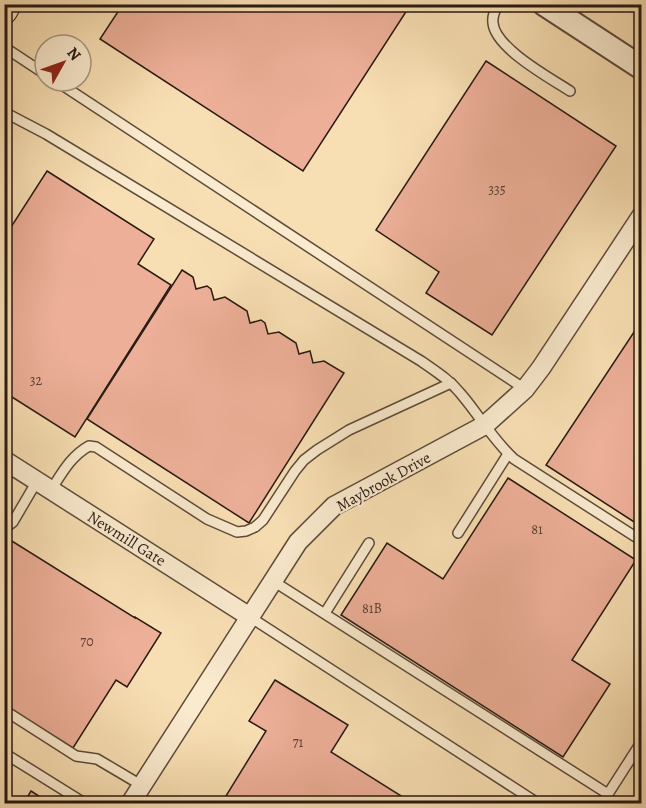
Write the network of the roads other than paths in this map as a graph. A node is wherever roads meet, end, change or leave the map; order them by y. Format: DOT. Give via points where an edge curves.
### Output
graph roads {
  1 [pos="8,4"];
  2 [pos="498,4"];
  3 [pos="548,5"];
  4 [pos="4,11"];
  5 [pos="4,47"];
  6 [pos="33,66"];
  7 [pos="642,68"];
  8 [pos="570,91"];
  9 [pos="74,93"];
  10 [pos="4,112"];
  11 [pos="642,215"];
  12 [pos="451,383"];
  13 [pos="525,389"];
  14 [pos="485,425"];
  15 [pos="508,454"];
  16 [pos="4,460"];
  17 [pos="44,486"];
  18 [pos="4,529"];
  19 [pos="458,533"];
  20 [pos="642,541"];
  21 [pos="369,543"];
  22 [pos="273,580"];
  23 [pos="325,613"];
  24 [pos="250,617"];
  25 [pos="4,710"];
  26 [pos="642,741"];
  27 [pos="4,753"];
  28 [pos="141,785"];
  29 [pos="86,804"];
  30 [pos="129,804"];
  31 [pos="539,804"];
  1 -- 4 [label="main road"];
  2 -- 8 [label="lane" via="493,24 498,36 510,50"];
  3 -- 7 [label="street"];
  5 -- 6 [label="lane"];
  9 -- 13 [label="lane"];
  10 -- 12 [label="lane"];
  11 -- 13 [label="street, Maybrook Drive"];
  12 -- 14 [label="lane"];
  12 -- 17 [label="lane" via="349,430 317,450 295,471 263,520 246,531 237,532 207,519 96,447 89,446 75,456"];
  13 -- 14 [label="street, Maybrook Drive"];
  14 -- 15 [label="lane"];
  14 -- 22 [label="street, Maybrook Drive" via="334,506 298,542"];
  15 -- 19 [label="lane"];
  15 -- 20 [label="lane"];
  16 -- 17 [label="street, Newmill Gate"];
  17 -- 18 [label="lane"];
  17 -- 24 [label="street, Newmill Gate"];
  21 -- 23 [label="lane"];
  22 -- 23 [label="lane"];
  22 -- 24 [label="street, Maybrook Drive"];
  23 -- 26 [label="lane" via="608,794"];
  24 -- 28 [label="street, Maybrook Drive"];
  24 -- 31 [label="lane"];
  25 -- 28 [label="lane" via="76,756 97,759"];
  27 -- 29 [label="lane"];
  28 -- 30 [label="street, Maybrook Drive"];
}
